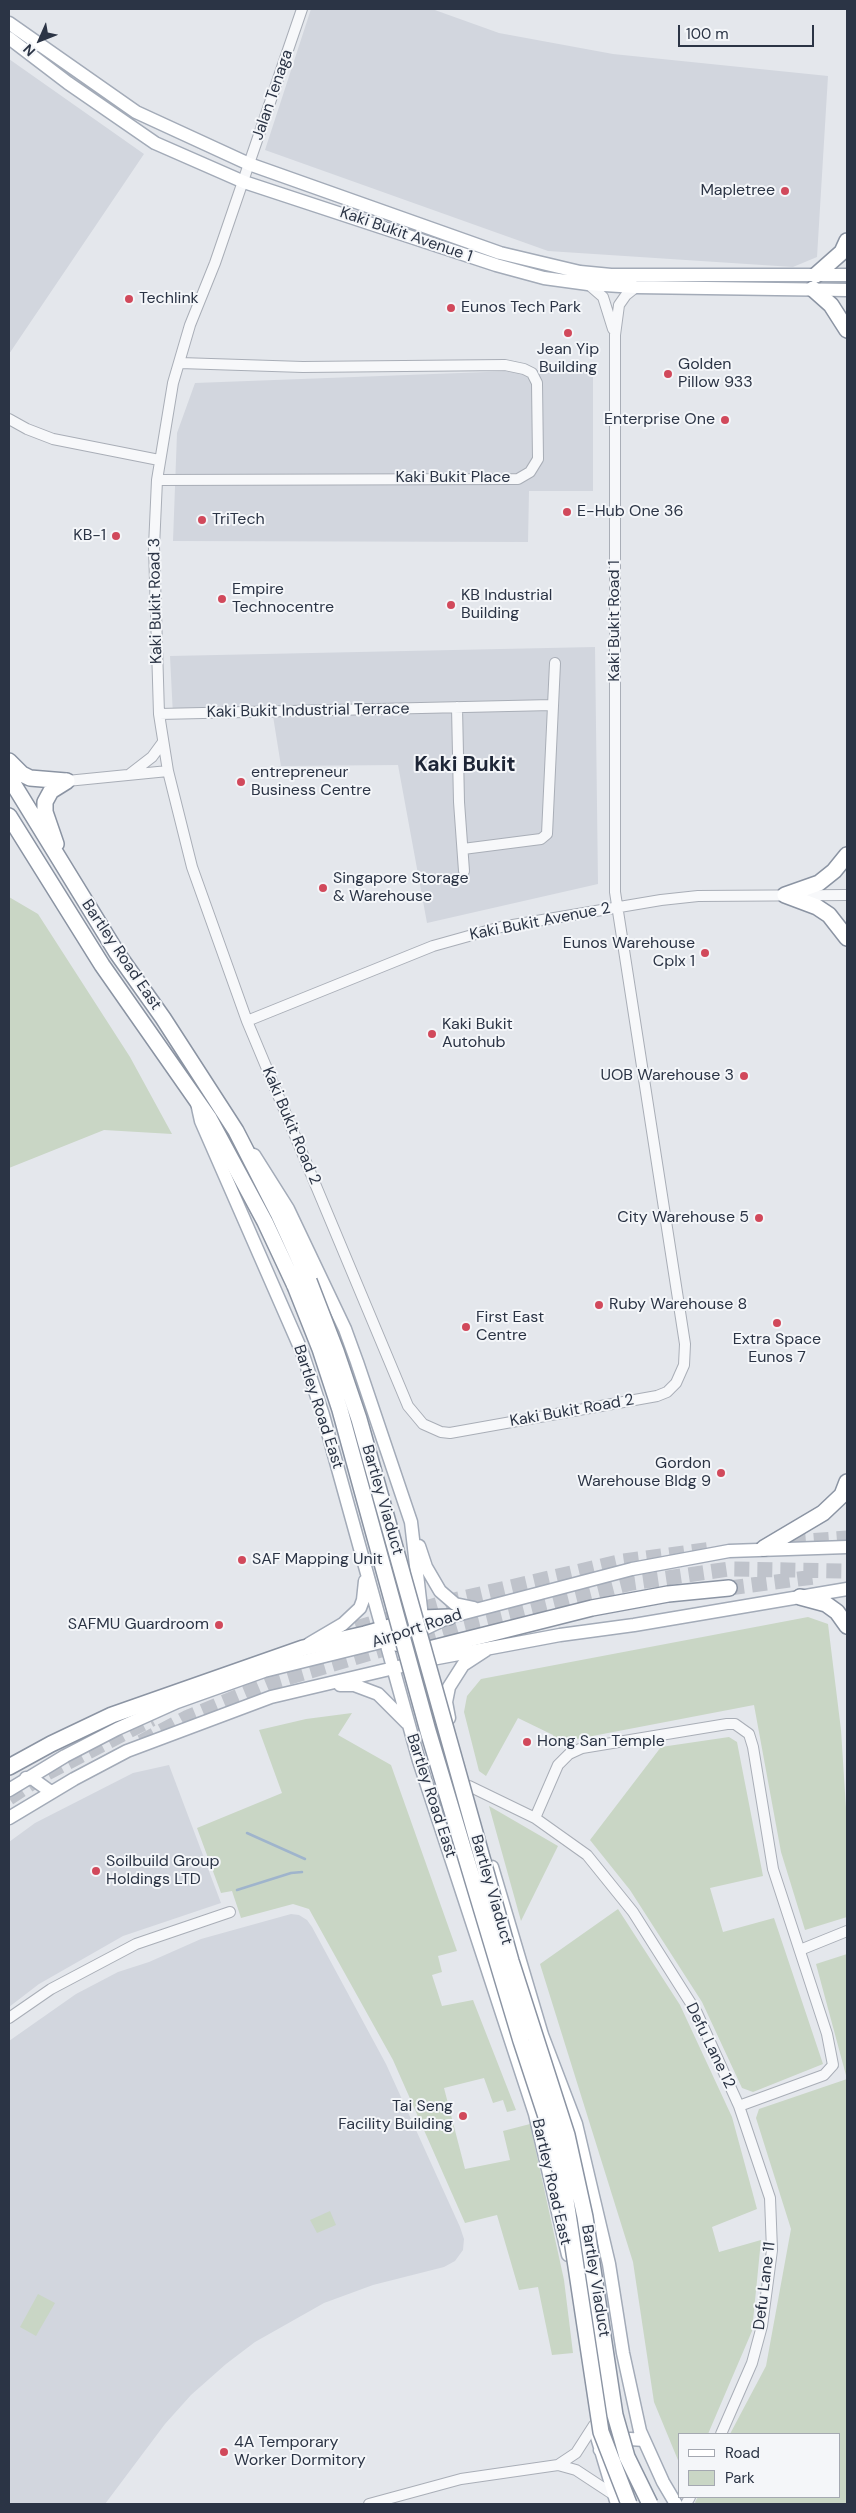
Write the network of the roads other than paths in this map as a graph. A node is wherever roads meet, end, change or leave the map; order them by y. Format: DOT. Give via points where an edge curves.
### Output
graph roads {
  1 [pos="302,9"];
  2 [pos="9,23"];
  3 [pos="9,38"];
  4 [pos="249,164"];
  5 [pos="244,182"];
  6 [pos="847,241"];
  7 [pos="847,275"];
  8 [pos="815,282"];
  9 [pos="588,284"];
  10 [pos="636,287"];
  11 [pos="847,290"];
  12 [pos="847,330"];
  13 [pos="615,335"];
  14 [pos="180,363"];
  15 [pos="9,419"];
  16 [pos="159,460"];
  17 [pos="157,480"];
  18 [pos="555,663"];
  19 [pos="552,705"];
  20 [pos="456,707"];
  21 [pos="159,714"];
  22 [pos="163,742"];
  23 [pos="9,761"];
  24 [pos="168,772"];
  25 [pos="130,775"];
  26 [pos="9,777"];
  27 [pos="67,781"];
  28 [pos="9,816"];
  29 [pos="463,850"];
  30 [pos="847,855"];
  31 [pos="464,871"];
  32 [pos="67,875"];
  33 [pos="785,894"];
  34 [pos="847,895"];
  35 [pos="618,907"];
  36 [pos="847,938"];
  37 [pos="247,1021"];
  38 [pos="196,1102"];
  39 [pos="236,1131"];
  40 [pos="302,1284"];
  41 [pos="847,1482"];
  42 [pos="411,1522"];
  43 [pos="847,1547"];
  44 [pos="764,1548"];
  45 [pos="366,1573"];
  46 [pos="729,1588"];
  47 [pos="847,1589"];
  48 [pos="800,1597"];
  49 [pos="480,1608"];
  50 [pos="449,1617"];
  51 [pos="423,1624"];
  52 [pos="847,1626"];
  53 [pos="384,1635"];
  54 [pos="303,1648"];
  55 [pos="486,1650"];
  56 [pos="431,1654"];
  57 [pos="392,1668"];
  58 [pos="314,1686"];
  59 [pos="408,1725"];
  60 [pos="9,1767"];
  61 [pos="26,1778"];
  62 [pos="469,1786"];
  63 [pos="9,1790"];
  64 [pos="51,1792"];
  65 [pos="485,1794"];
  66 [pos="473,1800"];
  67 [pos="9,1818"];
  68 [pos="536,1818"];
  69 [pos="230,1912"];
  70 [pos="847,1931"];
  71 [pos="514,1940"];
  72 [pos="480,1945"];
  73 [pos="800,1950"];
  74 [pos="9,2018"];
  75 [pos="739,2106"];
  76 [pos="597,2212"];
  77 [pos="559,2216"];
  78 [pos="594,2425"];
  79 [pos="721,2433"];
  80 [pos="644,2440"];
  81 [pos="600,2450"];
  82 [pos="558,2465"];
  83 [pos="616,2499"];
  84 [pos="369,2504"];
  85 [pos="629,2504"];
  86 [pos="650,2504"];
  87 [pos="676,2504"];
  1 -- 4 [label="street, Jalan Tenaga"];
  2 -- 4 [label="main road, Kaki Bukit Avenue 1" via="136,112"];
  3 -- 5 [label="main road, Kaki Bukit Avenue 1" via="155,144"];
  4 -- 5 [label="street, Jalan Tenaga"];
  4 -- 8 [label="main road, Kaki Bukit Avenue 1" via="500,254 580,272"];
  5 -- 9 [label="main road, Kaki Bukit Avenue 1" via="496,265 544,278"];
  5 -- 14 [label="street, Kaki Bukit Road 3" via="190,324"];
  6 -- 8 [label="highway" via="842,252"];
  7 -- 8 [label="main road, Kaki Bukit Avenue 1"];
  8 -- 10 [label="main road, Kaki Bukit Avenue 1"];
  8 -- 11 [label="main road, Kaki Bukit Avenue 1"];
  8 -- 12 [label="highway"];
  9 -- 10 [label="main road, Kaki Bukit Avenue 1"];
  9 -- 13 [label="street, Kaki Bukit Road 1" via="603,297"];
  10 -- 13 [label="street, Kaki Bukit Road 1" via="619,305"];
  13 -- 35 [label="street, Kaki Bukit Road 1" via="615,892"];
  14 -- 16 [label="street, Kaki Bukit Road 3"];
  14 -- 17 [label="street, Kaki Bukit Place" via="303,367 505,365 524,369 532,373 538,383 538,459 530,472 518,479"];
  15 -- 16 [label="street" via="27,430 53,439"];
  16 -- 17 [label="street, Kaki Bukit Road 3"];
  17 -- 21 [label="street, Kaki Bukit Road 3" via="154,556"];
  18 -- 19 [label="street"];
  19 -- 20 [label="street, Kaki Bukit Industrial Terrace"];
  19 -- 29 [label="street" via="547,834 541,839"];
  20 -- 21 [label="street, Kaki Bukit Industrial Terrace"];
  20 -- 29 [label="street"];
  21 -- 22 [label="street, Kaki Bukit Road 3"];
  22 -- 24 [label="street, Kaki Bukit Road 3"];
  22 -- 25 [label="street" via="156,753"];
  23 -- 27 [label="highway" via="30,778"];
  24 -- 25 [label="street"];
  24 -- 37 [label="street, Kaki Bukit Road 3" via="197,884"];
  25 -- 27 [label="street"];
  26 -- 32 [label="highway, Bartley Road East"];
  27 -- 32 [label="highway" via="51,791 45,802 45,812"];
  28 -- 38 [label="highway, Bartley Road East" via="102,965"];
  29 -- 31 [label="street"];
  30 -- 33 [label="highway" via="819,883"];
  32 -- 39 [label="highway, Bartley Road East"];
  33 -- 34 [label="street, Kaki Bukit Avenue 2"];
  33 -- 35 [label="street, Kaki Bukit Avenue 2" via="698,896"];
  33 -- 36 [label="highway" via="829,914"];
  35 -- 37 [label="street, Kaki Bukit Avenue 2" via="501,927 433,946"];
  35 -- 37 [label="street, Kaki Bukit Road 2" via="685,1344 684,1365 676,1383 657,1396 450,1432 441,1432 423,1424 404,1399"];
  38 -- 40 [label="highway, Bartley Road East" via="209,1118"];
  38 -- 45 [label="main road, Bartley Road East" via="201,1121 302,1352"];
  39 -- 40 [label="highway, Bartley Road East" via="278,1213"];
  39 -- 42 [label="main road, Bartley Road East" via="268,1174 288,1209 345,1329"];
  40 -- 85 [label="highway, Bartley Viaduct, bridge" via="428,1731 551,2132 576,2258 601,2432"];
  40 -- 86 [label="highway, Bartley Viaduct, bridge" via="336,1351 359,1419 511,1961 565,2127 585,2216 615,2415 627,2457"];
  41 -- 44 [label="highway" via="842,1494 823,1513"];
  42 -- 49 [label="main road" via="426,1567 440,1591 462,1607"];
  42 -- 51 [label="main road, Bartley Road East"];
  43 -- 44 [label="main road, Airport Road"];
  44 -- 49 [label="main road, Airport Road" via="729,1551 632,1569"];
  45 -- 53 [label="main road, Bartley Road East"];
  45 -- 54 [label="main road" via="360,1608 343,1624"];
  46 -- 56 [label="highway" via="668,1594 592,1608"];
  47 -- 48 [label="main road, Airport Road"];
  48 -- 52 [label="highway" via="826,1604"];
  48 -- 55 [label="main road, Airport Road"];
  49 -- 50 [label="main road, Airport Road"];
  50 -- 51 [label="highway"];
  51 -- 53 [label="highway"];
  51 -- 56 [label="main road, Bartley Road East"];
  53 -- 54 [label="highway"];
  53 -- 56 [label="highway"];
  53 -- 57 [label="main road, Bartley Road East"];
  53 -- 61 [label="main road, Airport Road" via="264,1670 178,1702 117,1729"];
  54 -- 60 [label="highway" via="112,1715"];
  55 -- 56 [label="main road, Airport Road"];
  55 -- 62 [label="main road" via="463,1665 447,1692 447,1714"];
  56 -- 57 [label="main road, Airport Road"];
  57 -- 58 [label="main road, Airport Road"];
  57 -- 59 [label="main road, Bartley Road East"];
  58 -- 59 [label="main road" via="354,1685 378,1694"];
  58 -- 64 [label="main road, Airport Road" via="271,1697 127,1751"];
  59 -- 72 [label="main road, Bartley Road East"];
  61 -- 63 [label="main road, Airport Road"];
  61 -- 64 [label="main road" via="33,1779"];
  62 -- 65 [label="street, Defu Lane 12"];
  62 -- 66 [label="main road"];
  64 -- 67 [label="main road, Airport Road"];
  65 -- 66 [label="street"];
  65 -- 68 [label="street, Defu Lane 12"];
  66 -- 71 [label="main road"];
  68 -- 73 [label="street, Defu Lane 12" via="558,1765 582,1748 735,1724 749,1734 773,1869"];
  68 -- 75 [label="street, Defu Lane 12" via="587,1855 634,1912 697,2013"];
  69 -- 74 [label="street" via="136,1944 51,1989"];
  70 -- 73 [label="street"];
  71 -- 72 [label="main road" via="499,1953 492,1953"];
  71 -- 76 [label="main road" via="542,2035 576,2124"];
  72 -- 77 [label="main road, Bartley Road East" via="535,2114"];
  73 -- 75 [label="street, Defu Lane 12" via="827,2034 833,2065 824,2075"];
  75 -- 79 [label="street, Defu Lane 11" via="770,2198 772,2250 762,2326 752,2363"];
  76 -- 77 [label="main road" via="584,2200 575,2198 563,2205"];
  76 -- 80 [label="main road" via="623,2353"];
  77 -- 78 [label="main road, Bartley Road East" via="572,2276"];
  78 -- 81 [label="main road, Bartley Road East"];
  78 -- 82 [label="street" via="576,2453"];
  80 -- 81 [label="main road" via="630,2439"];
  80 -- 87 [label="main road" via="662,2482"];
  81 -- 83 [label="main road, Bartley Road East"];
  82 -- 83 [label="street" via="576,2470"];
  82 -- 84 [label="street" via="461,2479"];
}
